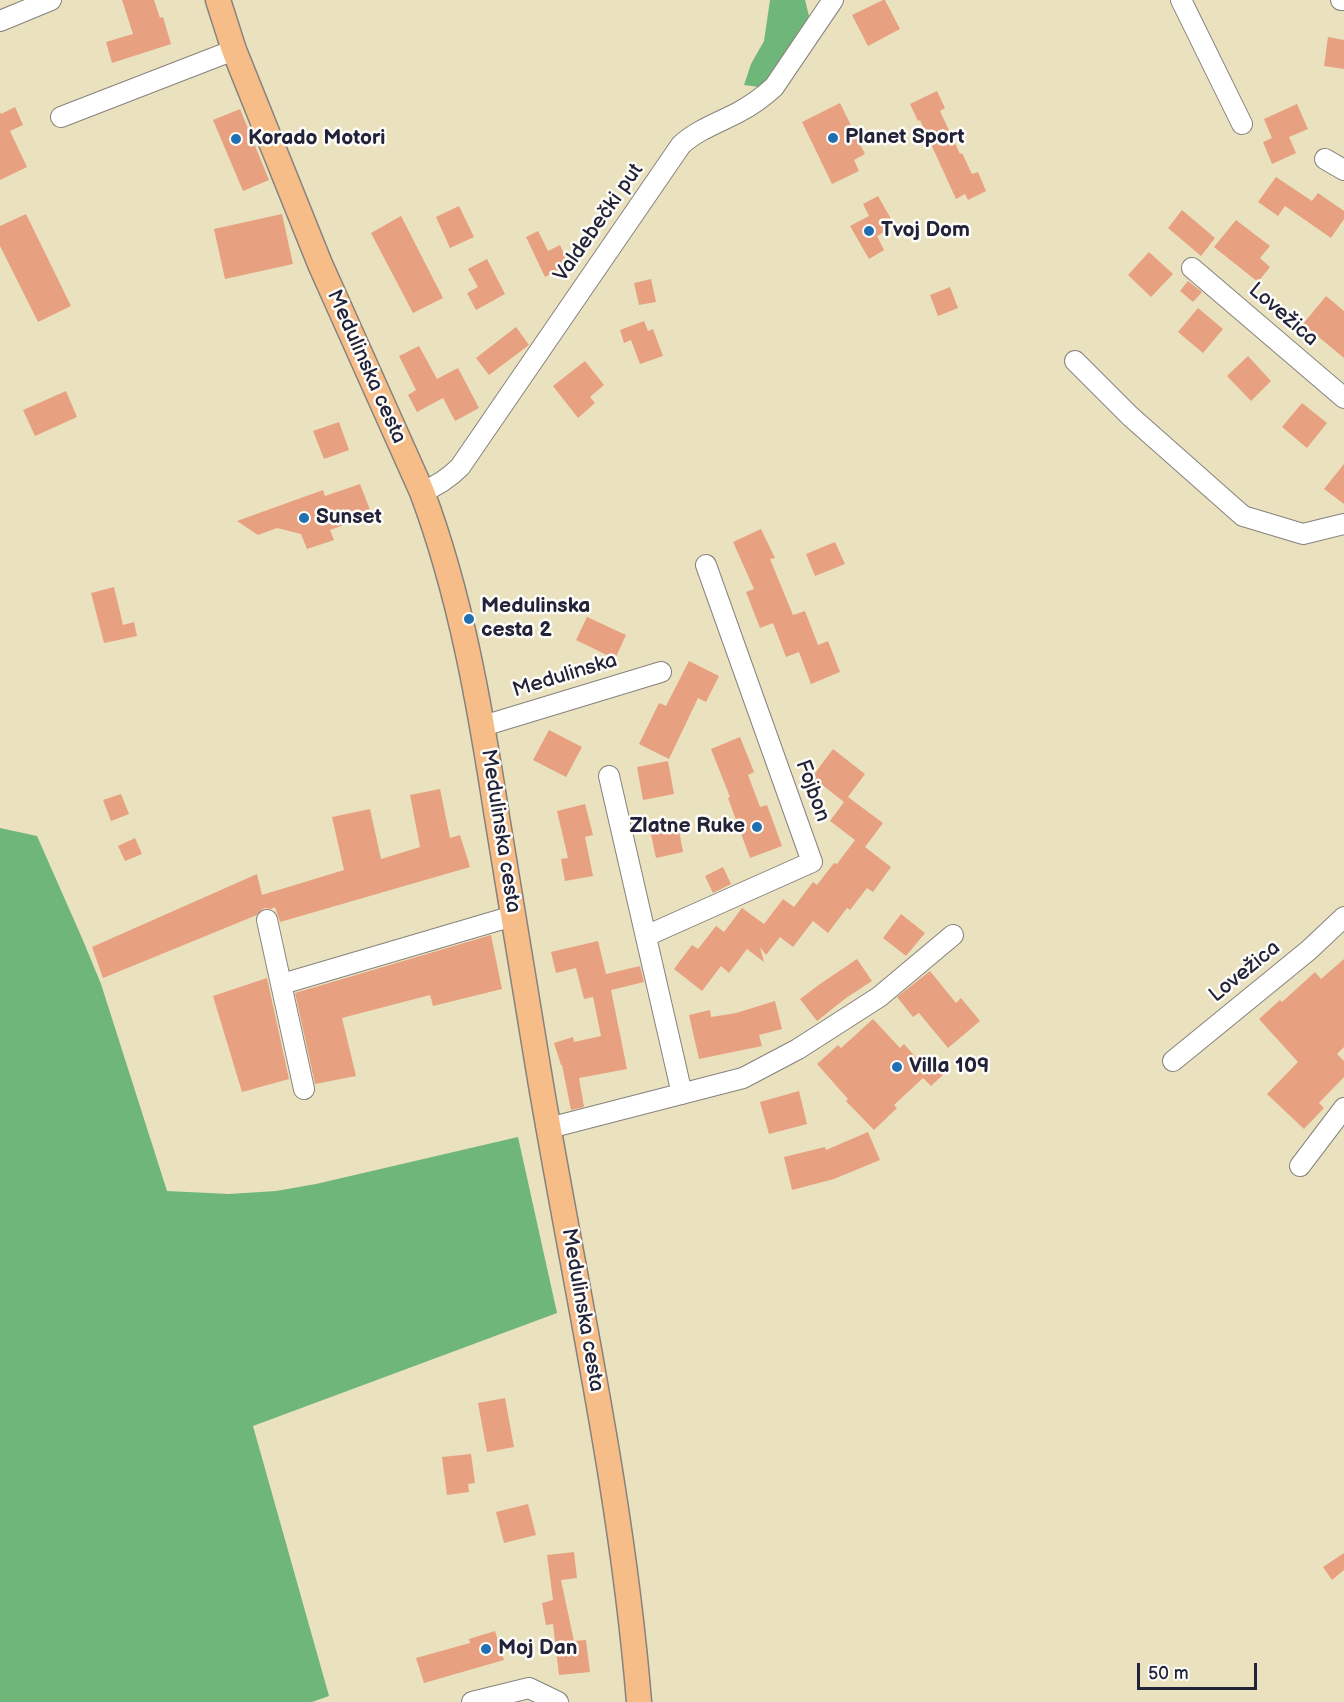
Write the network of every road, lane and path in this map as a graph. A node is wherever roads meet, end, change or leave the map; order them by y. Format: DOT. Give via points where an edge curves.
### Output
graph roads {
  1 [pos="51,0"];
  2 [pos="218,0"];
  3 [pos="833,0"];
  4 [pos="1181,0"];
  5 [pos="0,21"];
  6 [pos="234,50"];
  7 [pos="61,117"];
  8 [pos="1242,124"];
  9 [pos="1325,159"];
  10 [pos="1344,170"];
  11 [pos="1192,268"];
  12 [pos="1075,361"];
  13 [pos="1344,399"];
  14 [pos="422,492"];
  15 [pos="1344,524"];
  16 [pos="706,565"];
  17 [pos="661,672"];
  18 [pos="483,726"];
  19 [pos="609,776"];
  20 [pos="513,916"];
  21 [pos="1344,916"];
  22 [pos="267,920"];
  23 [pos="953,935"];
  24 [pos="646,936"];
  25 [pos="282,984"];
  26 [pos="1173,1061"];
  27 [pos="304,1089"];
  28 [pos="682,1094"];
  29 [pos="1344,1108"];
  30 [pos="549,1128"];
  31 [pos="1300,1166"];
  32 [pos="472,1702"];
  33 [pos="558,1702"];
  34 [pos="639,1702"];
  1 -- 5 [label="street"];
  2 -- 6 [label="main road, Medulinska cesta"];
  3 -- 14 [label="street, Valdebečki put" via="774,87 742,111 681,145 460,467 439,485"];
  4 -- 8 [label="street"];
  6 -- 7 [label="street"];
  6 -- 14 [label="main road, Medulinska cesta" via="320,264"];
  9 -- 10 [label="street"];
  11 -- 13 [label="street, Lovežica"];
  12 -- 15 [label="street" via="1130,416 1243,516 1303,534"];
  14 -- 18 [label="main road, Medulinska cesta" via="451,582"];
  16 -- 24 [label="street, Fojbon" via="812,862"];
  17 -- 18 [label="street, Medulinska"];
  18 -- 20 [label="main road, Medulinska cesta"];
  19 -- 24 [label="street"];
  20 -- 25 [label="street"];
  20 -- 30 [label="main road, Medulinska cesta"];
  21 -- 26 [label="street, Lovežica" via="1310,950"];
  22 -- 25 [label="street"];
  23 -- 28 [label="street" via="879,997 798,1049 743,1078"];
  24 -- 28 [label="street"];
  25 -- 27 [label="street"];
  28 -- 30 [label="street"];
  29 -- 31 [label="street"];
  30 -- 34 [label="main road, Medulinska cesta" via="609,1459"];
  32 -- 33 [label="street" via="529,1688"];
}
